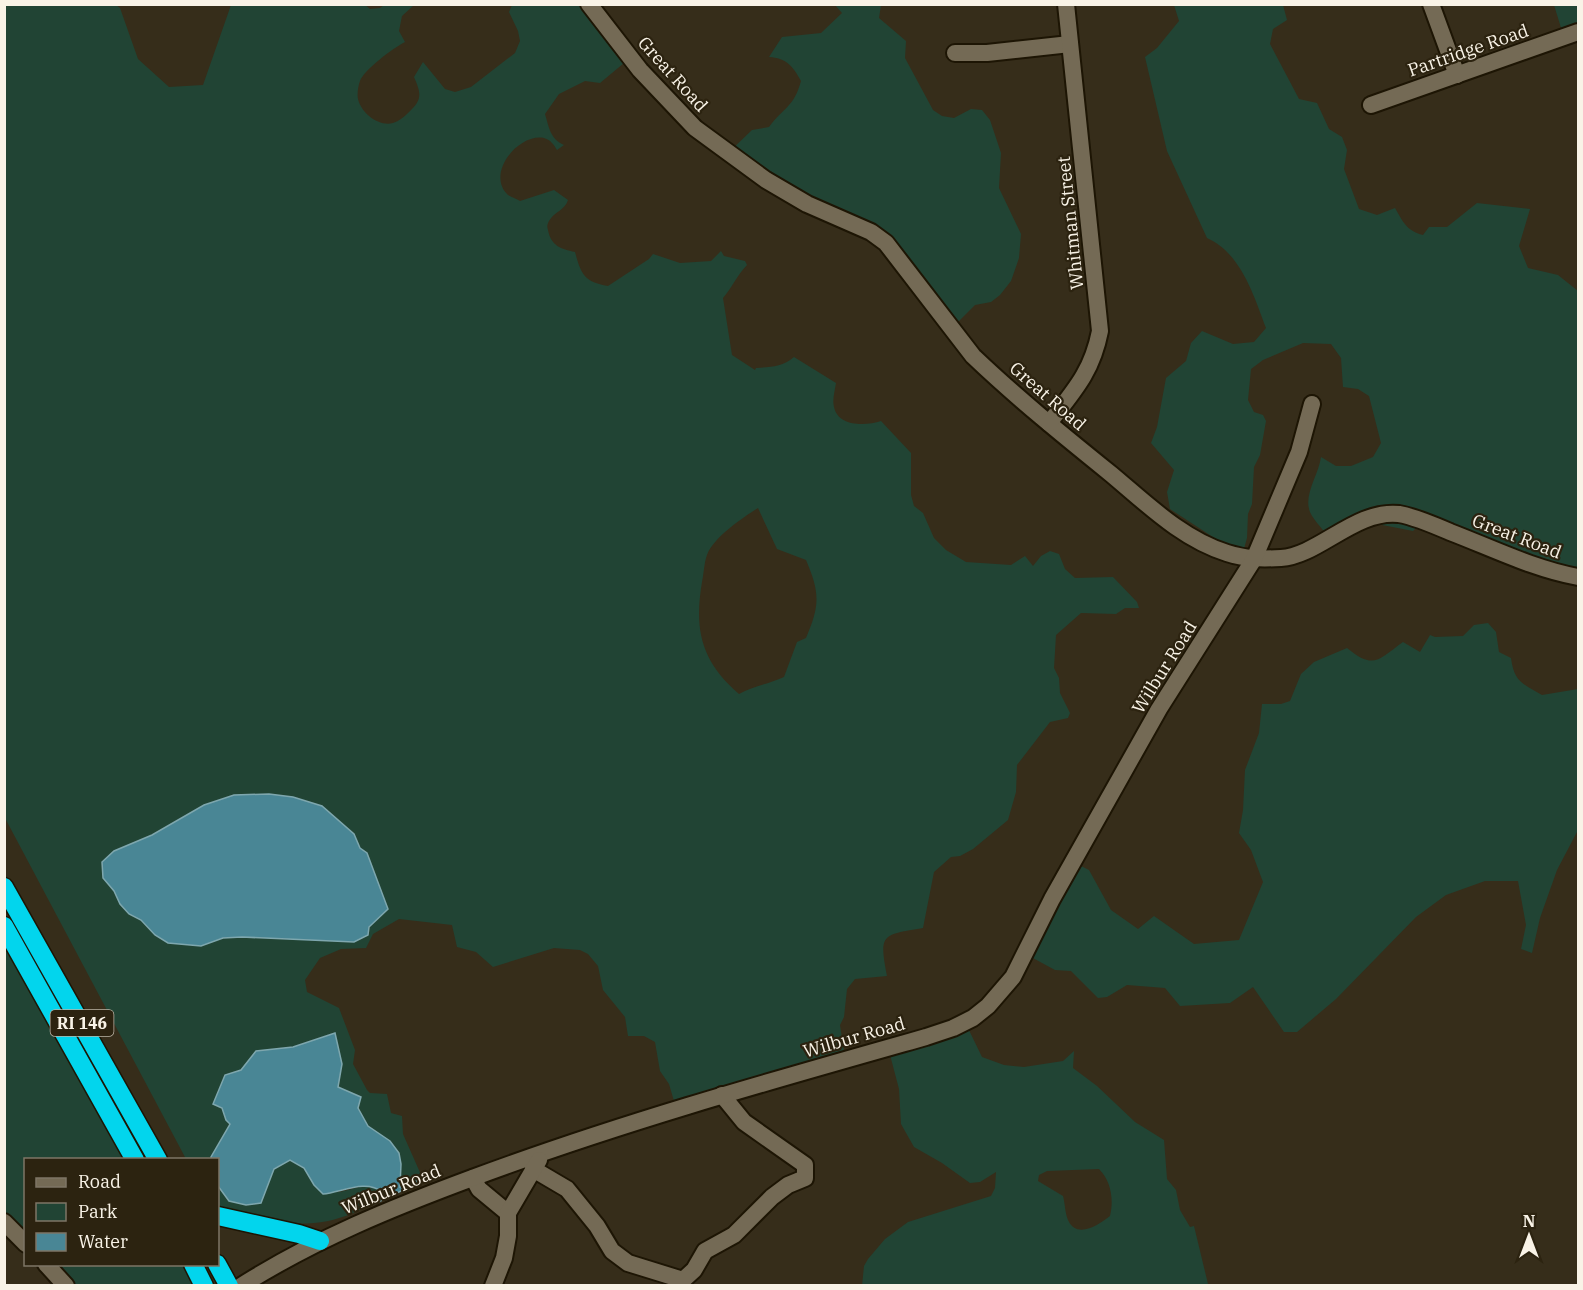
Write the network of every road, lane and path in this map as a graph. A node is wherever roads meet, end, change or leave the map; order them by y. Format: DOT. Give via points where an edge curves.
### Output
graph roads {
  1 [pos="589,4"];
  2 [pos="1066,4"];
  3 [pos="1431,4"];
  4 [pos="1578,32"];
  5 [pos="1070,44"];
  6 [pos="955,52"];
  7 [pos="1457,75"];
  8 [pos="1371,105"];
  9 [pos="1312,404"];
  10 [pos="1049,423"];
  11 [pos="1254,559"];
  12 [pos="1578,577"];
  13 [pos="4,887"];
  14 [pos="4,927"];
  15 [pos="722,1095"];
  16 [pos="544,1152"];
  17 [pos="134,1158"];
  18 [pos="157,1158"];
  19 [pos="533,1169"];
  20 [pos="472,1178"];
  21 [pos="508,1213"];
  22 [pos="219,1216"];
  23 [pos="4,1222"];
  24 [pos="320,1241"];
  25 [pos="24,1242"];
  26 [pos="48,1266"];
  27 [pos="194,1266"];
  28 [pos="219,1266"];
  29 [pos="66,1286"];
  30 [pos="204,1286"];
  31 [pos="229,1286"];
  32 [pos="241,1286"];
  33 [pos="493,1286"];
  1 -- 10 [label="street, Great Road" via="640,70 695,128 766,180 886,243 973,356"];
  2 -- 5 [label="street, Whitman Street"];
  3 -- 7 [label="street"];
  4 -- 7 [label="street, Partridge Road"];
  5 -- 6 [label="street" via="987,53"];
  5 -- 10 [label="street, Whitman Street" via="1100,331 1084,376"];
  7 -- 8 [label="street, Partridge Road"];
  9 -- 11 [label="street, Wilbur Road" via="1299,452"];
  10 -- 11 [label="street, Great Road" via="1173,526 1226,553"];
  11 -- 12 [label="street, Great Road" via="1284,558 1368,518 1397,514 1514,558"];
  11 -- 15 [label="street, Wilbur Road" via="1159,709 1052,899 1013,977 988,1006 973,1018 944,1031"];
  13 -- 18 [label="highway, RI 146"];
  14 -- 17 [label="highway, RI 146"];
  15 -- 16 [label="street, Wilbur Road"];
  15 -- 19 [label="street" via="744,1122 805,1165 805,1179 788,1185 734,1235 705,1251 683,1280 628,1263 612,1251 567,1189"];
  16 -- 19 [label="street"];
  16 -- 20 [label="street, Wilbur Road"];
  19 -- 21 [label="street"];
  20 -- 21 [label="street" via="479,1189"];
  20 -- 24 [label="street, Wilbur Road"];
  21 -- 33 [label="street" via="504,1258"];
  22 -- 24 [label="highway"];
  23 -- 25 [label="street"];
  24 -- 32 [label="street, Wilbur Road"];
  26 -- 29 [label="street"];
  27 -- 30 [label="highway"];
  28 -- 31 [label="highway"];
}
